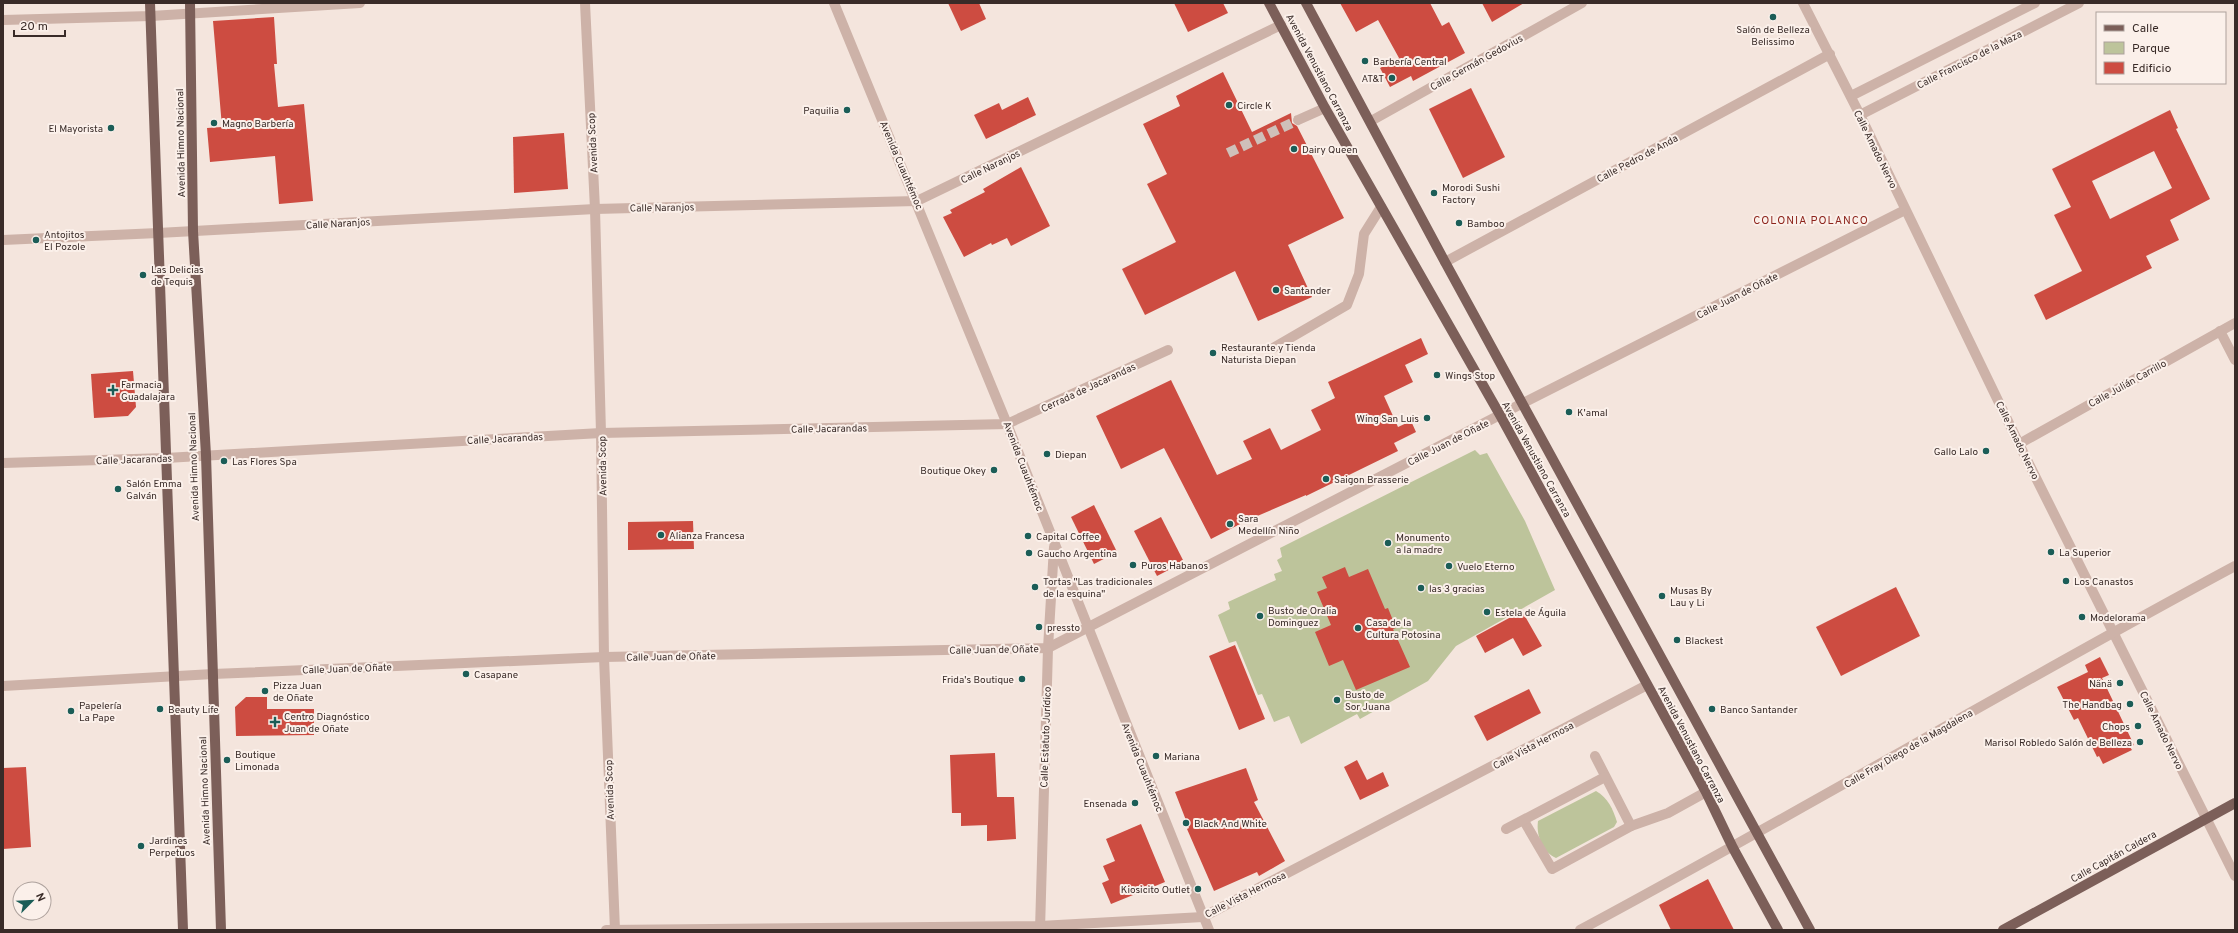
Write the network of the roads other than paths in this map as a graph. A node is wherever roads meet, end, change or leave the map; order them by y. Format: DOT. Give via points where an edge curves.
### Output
graph roads {
  1 [pos="150,3"];
  2 [pos="190,3"];
  3 [pos="360,3"];
  4 [pos="585,3"];
  5 [pos="834,3"];
  6 [pos="1269,3"];
  7 [pos="1306,3"];
  8 [pos="1582,3"];
  9 [pos="1803,3"];
  10 [pos="2035,3"];
  11 [pos="2079,3"];
  12 [pos="190,14"];
  13 [pos="151,16"];
  14 [pos="3,20"];
  15 [pos="1281,25"];
  16 [pos="1830,54"];
  17 [pos="1851,96"];
  18 [pos="1325,108"];
  19 [pos="1860,115"];
  20 [pos="1298,120"];
  21 [pos="1371,121"];
  22 [pos="917,201"];
  23 [pos="1381,207"];
  24 [pos="595,209"];
  25 [pos="1905,210"];
  26 [pos="193,231"];
  27 [pos="158,233"];
  28 [pos="3,240"];
  29 [pos="1445,262"];
  30 [pos="2235,323"];
  31 [pos="2220,331"];
  32 [pos="1273,348"];
  33 [pos="1168,350"];
  34 [pos="2235,360"];
  35 [pos="1523,403"];
  36 [pos="1500,415"];
  37 [pos="1007,424"];
  38 [pos="601,432"];
  39 [pos="2019,444"];
  40 [pos="206,455"];
  41 [pos="166,458"];
  42 [pos="3,463"];
  43 [pos="1054,543"];
  44 [pos="2235,566"];
  45 [pos="1088,627"];
  46 [pos="2113,632"];
  47 [pos="1048,648"];
  48 [pos="604,657"];
  49 [pos="213,674"];
  50 [pos="174,676"];
  51 [pos="1647,685"];
  52 [pos="3,686"];
  53 [pos="1595,756"];
  54 [pos="1605,777"];
  55 [pos="1706,792"];
  56 [pos="2235,803"];
  57 [pos="2206,819"];
  58 [pos="1524,821"];
  59 [pos="1631,826"];
  60 [pos="1506,828"];
  61 [pos="1757,834"];
  62 [pos="1733,848"];
  63 [pos="2235,876"];
  64 [pos="1203,917"];
  65 [pos="1040,928"];
  66 [pos="183,930"];
  67 [pos="220,930"];
  68 [pos="606,930"];
  69 [pos="615,930"];
  70 [pos="1209,930"];
  71 [pos="1580,930"];
  72 [pos="1778,930"];
  73 [pos="1810,930"];
  74 [pos="2003,930"];
  1 -- 13 [label="main road"];
  2 -- 12 [label="main road, Avenida Himno Nacional"];
  3 -- 12 [label="street"];
  4 -- 24 [label="street, Avenida Scop"];
  5 -- 22 [label="street, Avenida Cuauhtémoc"];
  6 -- 15 [label="main road, Avenida Venustiano Carranza"];
  7 -- 21 [label="main road, Avenida Venustiano Carranza"];
  8 -- 21 [label="street, Calle Germán Gedovius"];
  9 -- 16 [label="street, Calle Amado Nervo"];
  10 -- 17 [label="street, Calle Francisco de la Maza"];
  11 -- 19 [label="street, Calle Francisco de la Maza"];
  12 -- 13 [label="street"];
  12 -- 26 [label="main road, Avenida Himno Nacional"];
  13 -- 14 [label="street"];
  13 -- 27 [label="main road"];
  15 -- 18 [label="main road, Avenida Venustiano Carranza"];
  15 -- 22 [label="street, Calle Naranjos"];
  16 -- 17 [label="street, Calle Amado Nervo"];
  16 -- 29 [label="street, Calle Pedro de Anda"];
  17 -- 19 [label="street, Calle Amado Nervo"];
  18 -- 20 [label="street"];
  18 -- 23 [label="main road, Avenida Venustiano Carranza"];
  19 -- 25 [label="street, Calle Amado Nervo"];
  21 -- 29 [label="main road, Avenida Venustiano Carranza"];
  22 -- 24 [label="street, Calle Naranjos"];
  22 -- 37 [label="street, Avenida Cuauhtémoc"];
  23 -- 32 [label="street" via="1364,234 1359,274 1347,305"];
  23 -- 36 [label="main road, Avenida Venustiano Carranza"];
  24 -- 26 [label="street, Calle Naranjos"];
  24 -- 38 [label="street, Avenida Scop"];
  25 -- 35 [label="street, Calle Juan de Oñate"];
  25 -- 39 [label="street, Calle Amado Nervo"];
  26 -- 27 [label="street, Calle Naranjos"];
  26 -- 40 [label="main road, Avenida Himno Nacional"];
  27 -- 28 [label="street, Calle Naranjos"];
  27 -- 41 [label="main road"];
  29 -- 35 [label="main road, Avenida Venustiano Carranza"];
  30 -- 31 [label="street, Calle Julián Carrillo"];
  31 -- 34 [label="street"];
  31 -- 39 [label="street, Calle Julián Carrillo"];
  33 -- 37 [label="street, Cerrada de Jacarandas"];
  35 -- 36 [label="street, Calle Juan de Oñate"];
  35 -- 61 [label="main road, Avenida Venustiano Carranza"];
  36 -- 45 [label="street, Calle Juan de Oñate"];
  36 -- 51 [label="main road, Avenida Venustiano Carranza"];
  37 -- 38 [label="street, Calle Jacarandas"];
  37 -- 43 [label="street, Avenida Cuauhtémoc"];
  38 -- 40 [label="street, Calle Jacarandas"];
  38 -- 48 [label="street, Avenida Scop"];
  39 -- 46 [label="street, Calle Amado Nervo"];
  40 -- 41 [label="street, Calle Jacarandas"];
  40 -- 49 [label="main road, Avenida Himno Nacional"];
  41 -- 42 [label="street, Calle Jacarandas"];
  41 -- 50 [label="main road"];
  43 -- 45 [label="street, Avenida Cuauhtémoc"];
  43 -- 47 [label="street, Calle Estatuto Jurídico"];
  44 -- 46 [label="street, Calle Fray Diego de la Magdalena"];
  45 -- 47 [label="street, Calle Juan de Oñate"];
  45 -- 64 [label="street, Avenida Cuauhtémoc"];
  46 -- 57 [label="street, Calle Amado Nervo"];
  46 -- 61 [label="street, Calle Fray Diego de la Magdalena"];
  47 -- 48 [label="street, Calle Juan de Oñate"];
  47 -- 65 [label="street, Calle Estatuto Jurídico"];
  48 -- 49 [label="street, Calle Juan de Oñate"];
  48 -- 69 [label="street, Avenida Scop"];
  49 -- 50 [label="street, Calle Juan de Oñate"];
  49 -- 67 [label="main road, Avenida Himno Nacional"];
  50 -- 52 [label="street, Calle Juan de Oñate"];
  50 -- 66 [label="main road"];
  51 -- 55 [label="main road, Avenida Venustiano Carranza"];
  51 -- 64 [label="street, Calle Vista Hermosa"];
  53 -- 54 [label="street"];
  54 -- 58 [label="street"];
  54 -- 59 [label="street"];
  55 -- 59 [label="street" via="1668,813"];
  55 -- 62 [label="main road, Avenida Venustiano Carranza"];
  56 -- 57 [label="main road, Calle Capitán Caldera"];
  57 -- 63 [label="street, Calle Amado Nervo"];
  57 -- 74 [label="main road, Calle Capitán Caldera"];
  58 -- 59 [label="street" via="1552,870"];
  58 -- 60 [label="street"];
  61 -- 62 [label="street, Calle Fray Diego de la Magdalena"];
  61 -- 73 [label="main road, Avenida Venustiano Carranza"];
  62 -- 71 [label="street, Calle Fray Diego de la Magdalena"];
  62 -- 72 [label="main road, Avenida Venustiano Carranza"];
  64 -- 65 [label="street, Calle Vista Hermosa"];
  64 -- 70 [label="street, Avenida Cuauhtémoc"];
  65 -- 69 [label="street, Calle Vista Hermosa"];
  68 -- 69 [label="street, Calle Vista Hermosa"];
}
